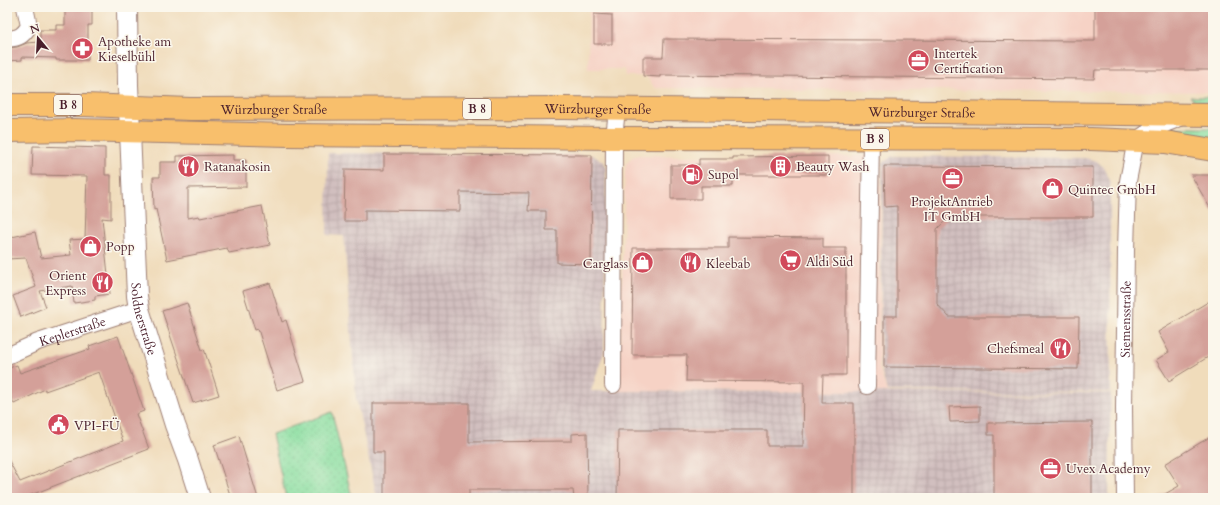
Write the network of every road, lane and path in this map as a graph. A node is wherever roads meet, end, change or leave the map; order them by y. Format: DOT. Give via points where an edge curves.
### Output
graph roads {
  1 [pos="25,7"];
  2 [pos="127,7"];
  3 [pos="7,39"];
  4 [pos="7,105"];
  5 [pos="128,107"];
  6 [pos="617,109"];
  7 [pos="1189,115"];
  8 [pos="1213,115"];
  9 [pos="7,131"];
  10 [pos="131,131"];
  11 [pos="614,138"];
  12 [pos="871,139"];
  13 [pos="1136,140"];
  14 [pos="1213,150"];
  15 [pos="139,309"];
  16 [pos="7,356"];
  17 [pos="613,385"];
  18 [pos="867,386"];
  19 [pos="200,498"];
  20 [pos="1125,498"];
  1 -- 3 [label="street" via="30,26 23,35"];
  2 -- 5 [label="street, Soldnerstraße"];
  4 -- 5 [label="main road, Würzburger Straße / B 8"];
  5 -- 6 [label="main road, Würzburger Straße / B 8"];
  5 -- 10 [label="street, Soldnerstraße"];
  6 -- 7 [label="main road, Würzburger Straße / B 8"];
  6 -- 11 [label="street"];
  7 -- 8 [label="main road, Würzburger Straße / B 8"];
  7 -- 13 [label="street, Würzburger Straße" via="1157,127"];
  9 -- 10 [label="main road, Würzburger Straße / B 8"];
  10 -- 11 [label="main road, Würzburger Straße / B 8"];
  10 -- 15 [label="street, Soldnerstraße"];
  11 -- 12 [label="main road, Würzburger Straße / B 8"];
  11 -- 17 [label="street"];
  12 -- 13 [label="main road, Würzburger Straße / B 8"];
  12 -- 18 [label="street"];
  13 -- 14 [label="main road, Würzburger Straße / B 8"];
  13 -- 20 [label="street, Siemensstraße" via="1128,181"];
  15 -- 16 [label="street, Keplerstraße" via="38,342"];
  15 -- 19 [label="street, Soldnerstraße"];
}
